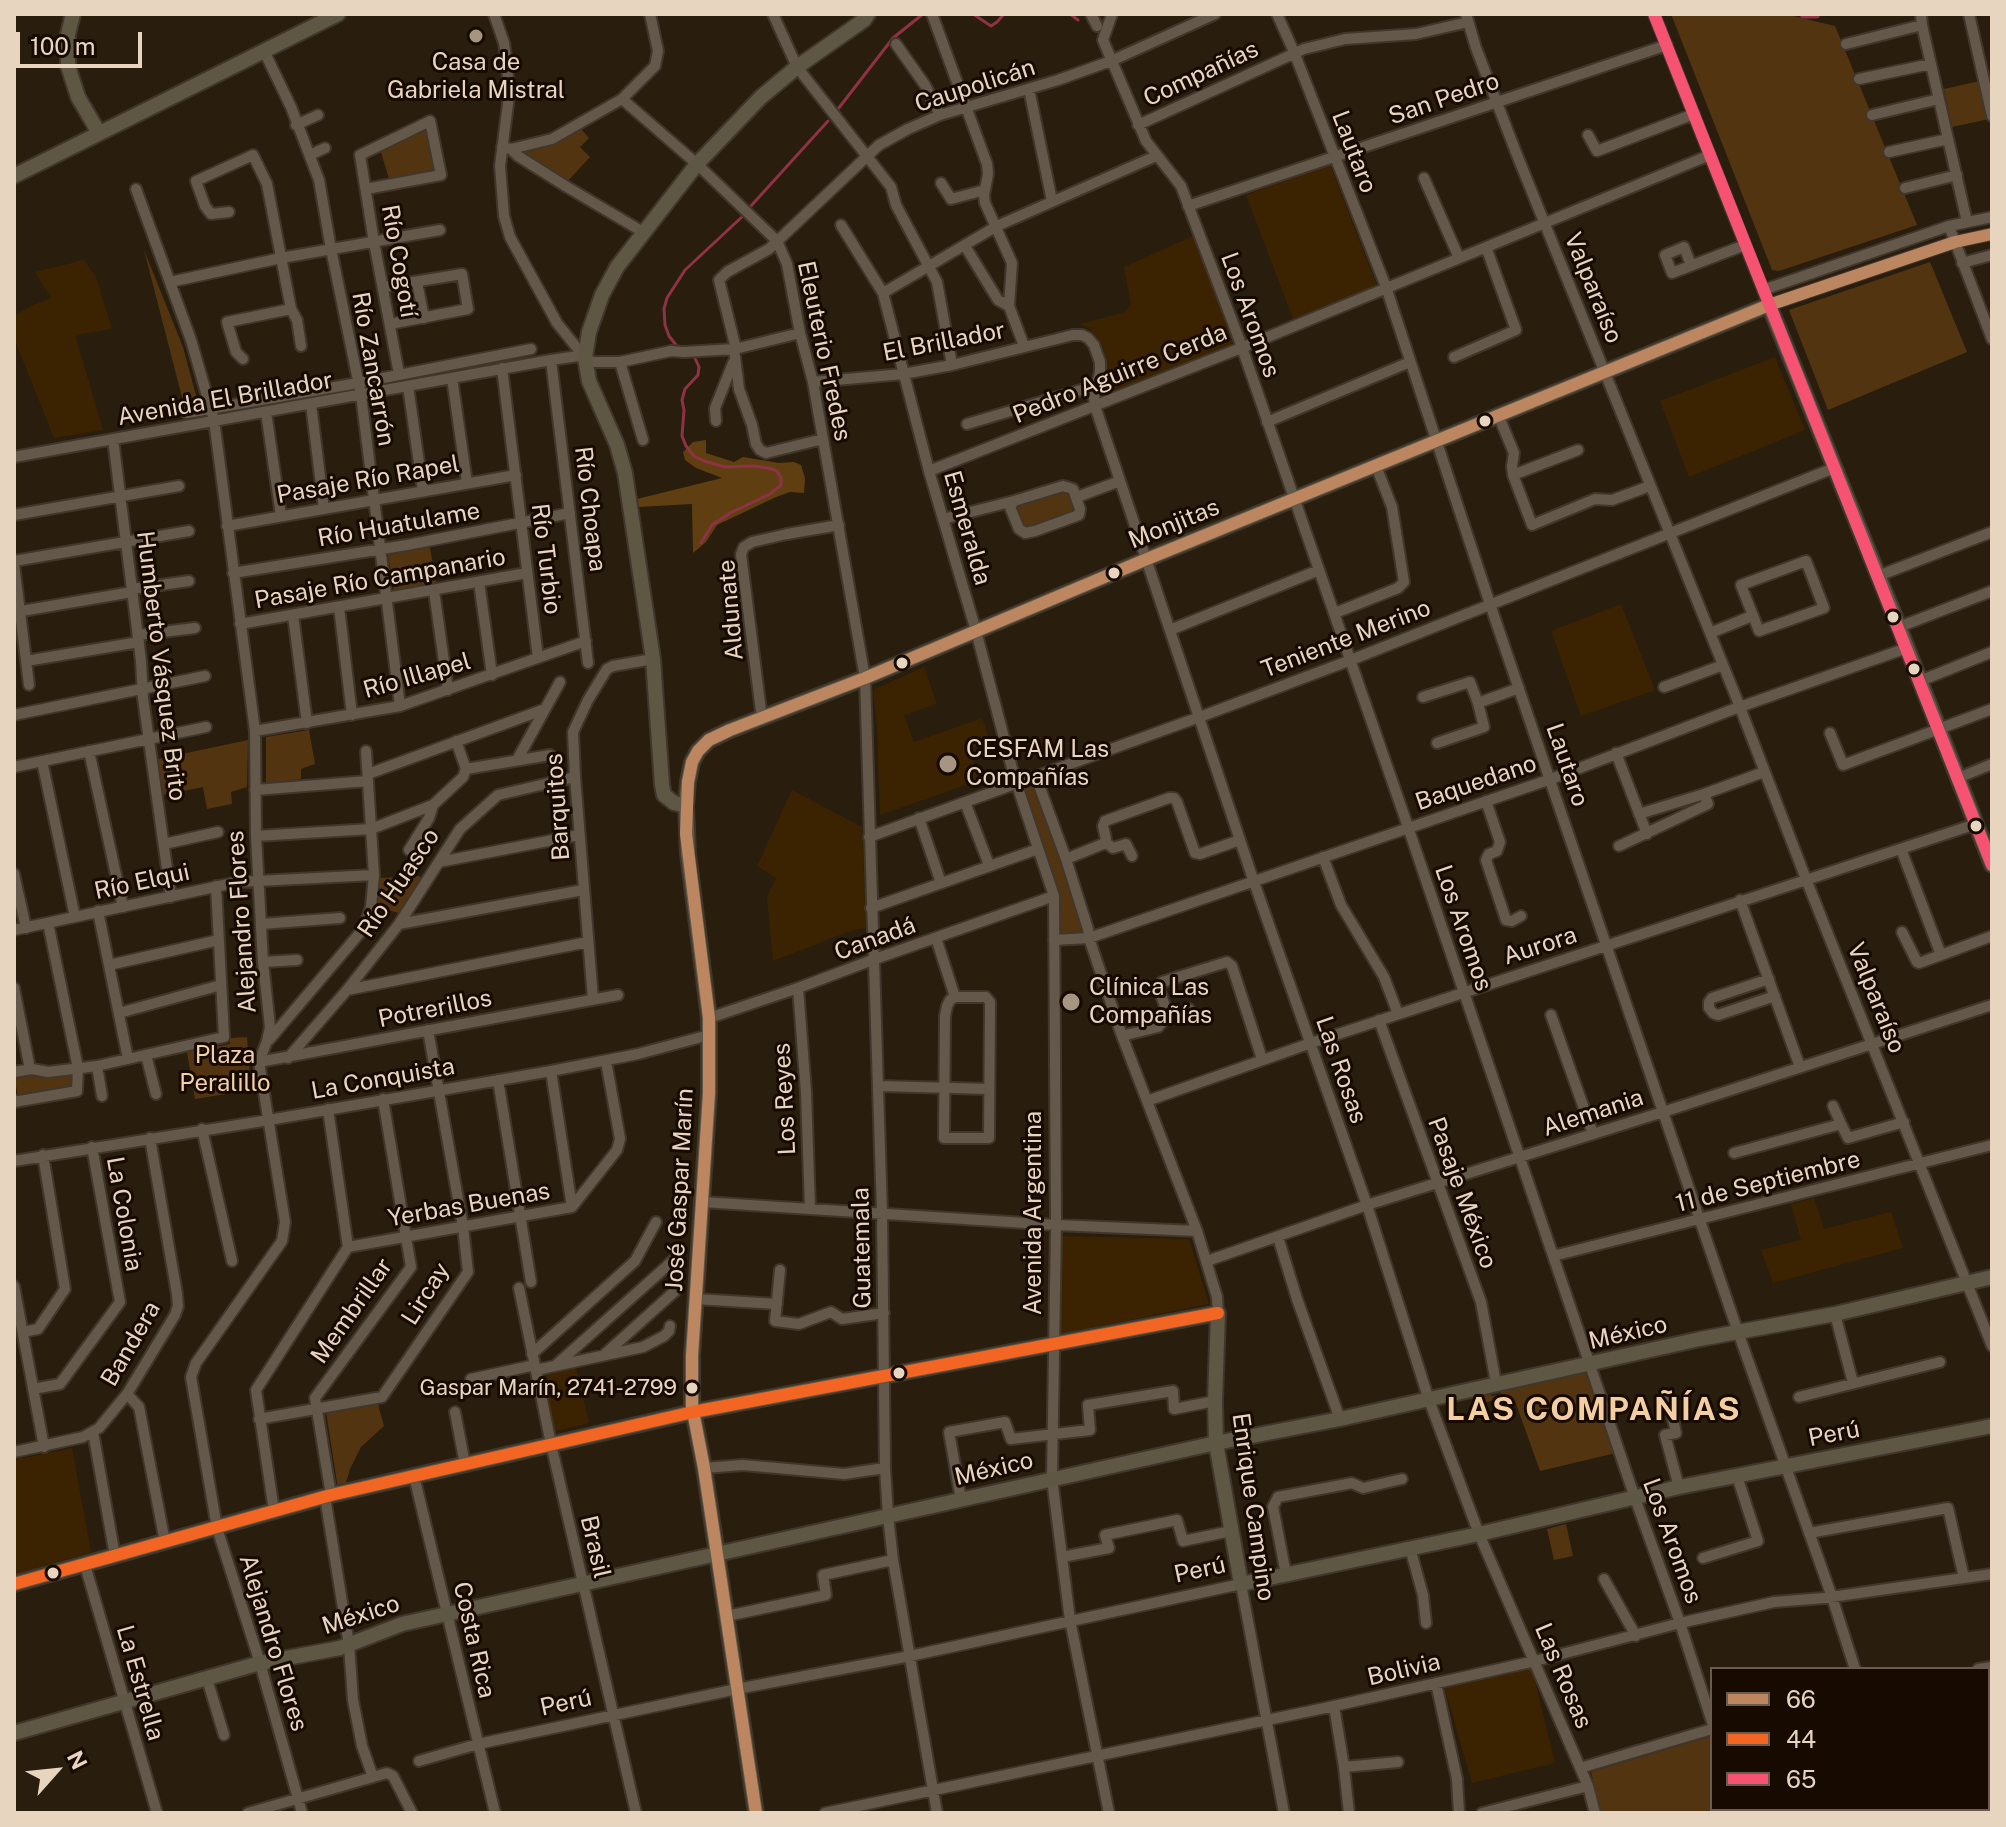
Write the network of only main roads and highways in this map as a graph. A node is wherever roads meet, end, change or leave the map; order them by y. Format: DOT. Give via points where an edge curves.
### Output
graph roads {
  1 [pos="73,14"];
  2 [pos="338,14"];
  3 [pos="868,16"];
  4 [pos="84,107"];
  5 [pos="124,121"];
  6 [pos="99,133"];
  7 [pos="73,147"];
  8 [pos="14,176"];
  9 [pos="686,806"];
  10 [pos="1982,828"];
  11 [pos="688,854"];
  12 [pos="1992,865"];
  13 [pos="1992,1277"];
  14 [pos="693,1412"];
  15 [pos="1992,1426"];
  16 [pos="1216,1443"];
  17 [pos="718,1553"];
  18 [pos="14,1584"];
  19 [pos="1241,1584"];
  20 [pos="14,1733"];
  21 [pos="756,1813"];
  1 -- 4 [label="main road" via="68,66"];
  2 -- 5 [label="main road"];
  3 -- 9 [label="main road" via="761,97 697,164 617,267 591,323 585,358 623,463 653,659 664,795"];
  4 -- 5 [label="main road" via="103,118"];
  4 -- 6 [label="main road"];
  4 -- 7 [label="main road" via="85,128"];
  5 -- 6 [label="main road"];
  6 -- 7 [label="main road"];
  7 -- 8 [label="main road"];
  9 -- 10 [label="main road, Monjitas" via="698,751 730,730 1769,305"];
  9 -- 11 [label="main road, Monjitas"];
  10 -- 12 [label="main road"];
  11 -- 14 [label="main road, José Gaspar Marín" via="709,1018"];
  13 -- 16 [label="main road, México"];
  14 -- 16 [label="main road, Enrique Campino" via="1218,1313"];
  14 -- 17 [label="main road, José Gaspar Marín"];
  14 -- 18 [label="main road" via="328,1496"];
  15 -- 19 [label="main road, Perú" via="1679,1487"];
  16 -- 17 [label="main road, México"];
  16 -- 19 [label="main road, Enrique Campino"];
  17 -- 20 [label="main road, México" via="402,1624 340,1648 260,1663"];
  17 -- 21 [label="main road, José Gaspar Marín"];
}
